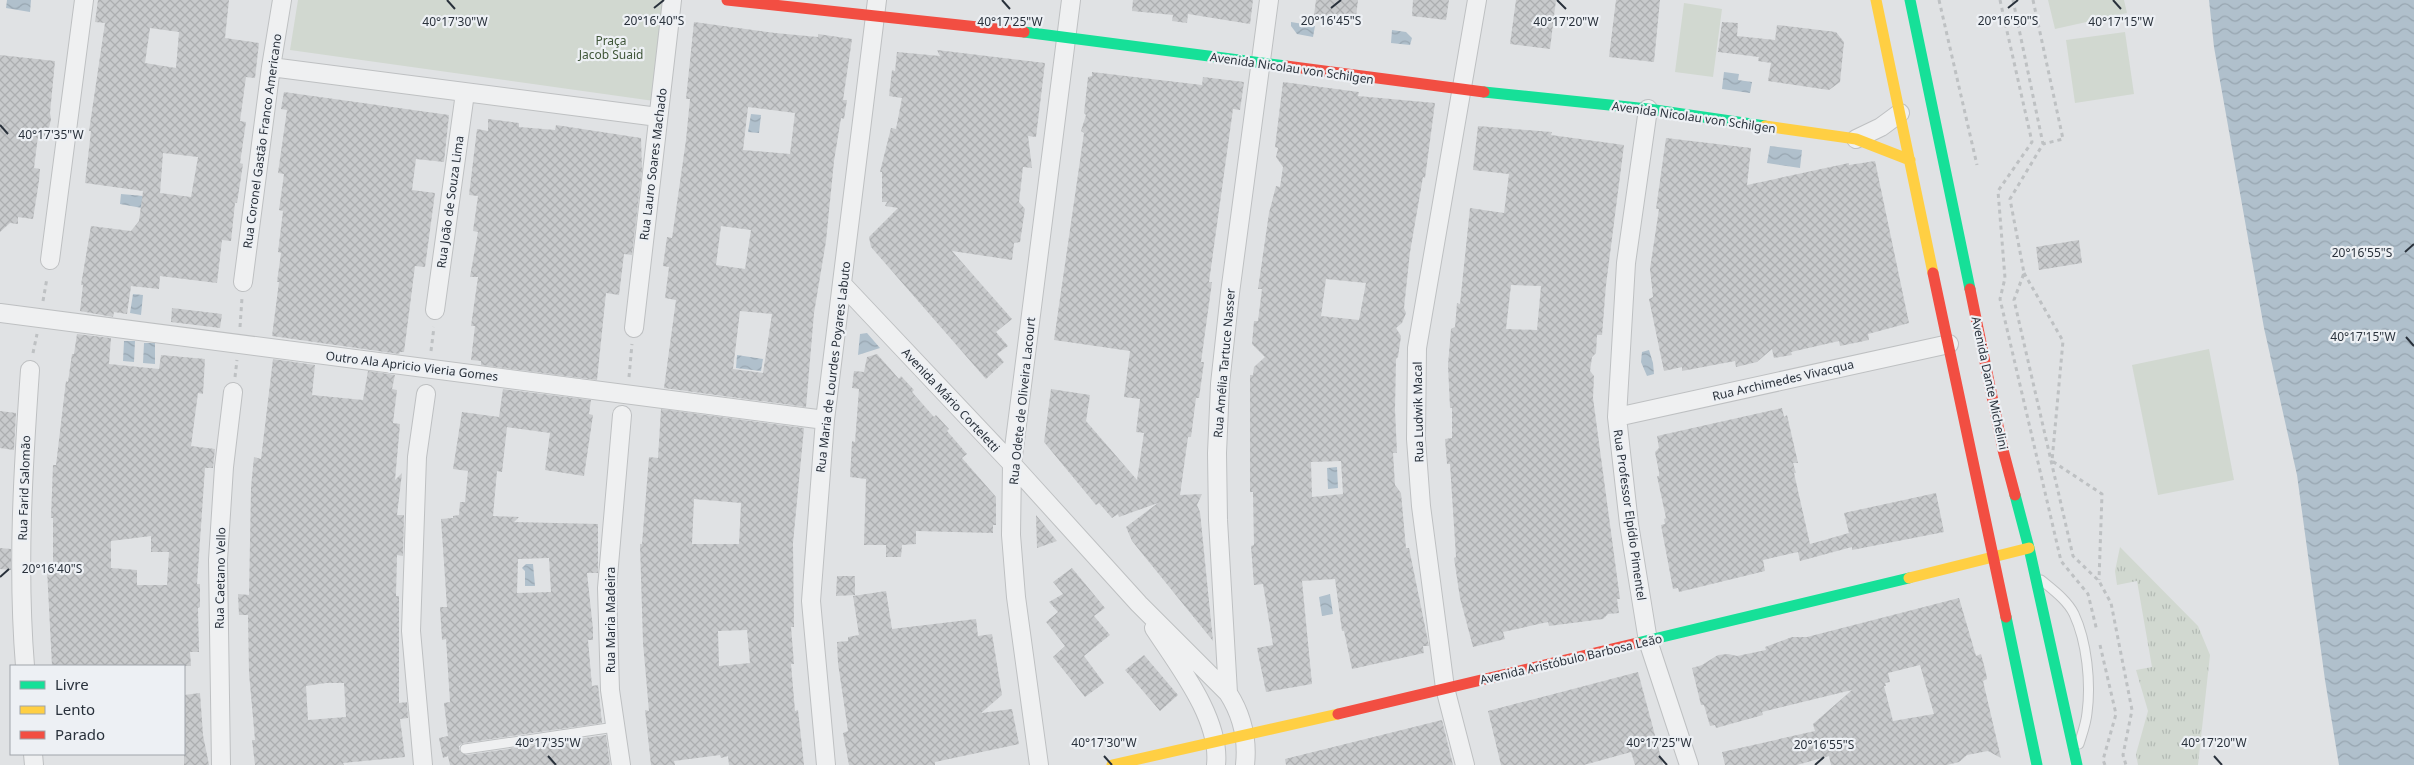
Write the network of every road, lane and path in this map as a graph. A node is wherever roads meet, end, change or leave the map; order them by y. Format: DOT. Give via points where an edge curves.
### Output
graph roads {
  1 [pos="84,0"];
  2 [pos="282,0"];
  3 [pos="672,0"];
  4 [pos="727,0"];
  5 [pos="1071,0"];
  6 [pos="1269,0"];
  7 [pos="1477,0"];
  8 [pos="1876,0"];
  9 [pos="1910,0"];
  10 [pos="1940,0"];
  11 [pos="2000,0"];
  12 [pos="2013,0"];
  13 [pos="2034,0"];
  14 [pos="876,8"];
  15 [pos="1066,37"];
  16 [pos="1260,64"];
  17 [pos="271,67"];
  18 [pos="1463,90"];
  19 [pos="465,93"];
  20 [pos="1648,109"];
  21 [pos="1900,113"];
  22 [pos="658,117"];
  23 [pos="1856,139"];
  24 [pos="2043,144"];
  25 [pos="1910,160"];
  26 [pos="1978,165"];
  27 [pos="50,260"];
  28 [pos="2024,273"];
  29 [pos="243,282"];
  30 [pos="843,285"];
  31 [pos="435,310"];
  32 [pos="0,313"];
  33 [pos="634,328"];
  34 [pos="1949,344"];
  35 [pos="30,370"];
  36 [pos="233,392"];
  37 [pos="426,394"];
  38 [pos="627,394"];
  39 [pos="622,415"];
  40 [pos="1617,417"];
  41 [pos="824,420"];
  42 [pos="2052,461"];
  43 [pos="1012,464"];
  44 [pos="2029,548"];
  45 [pos="1994,558"];
  46 [pos="2035,576"];
  47 [pos="2099,581"];
  48 [pos="1139,604"];
  49 [pos="1648,641"];
  50 [pos="25,665"];
  51 [pos="1445,688"];
  52 [pos="1228,693"];
  53 [pos="615,727"];
  54 [pos="1246,736"];
  55 [pos="1216,742"];
  56 [pos="465,749"];
  57 [pos="2076,762"];
  58 [pos="221,765"];
  59 [pos="423,765"];
  60 [pos="620,765"];
  61 [pos="826,765"];
  62 [pos="1039,765"];
  63 [pos="1112,765"];
  64 [pos="1216,765"];
  65 [pos="1245,765"];
  66 [pos="1465,765"];
  67 [pos="1689,765"];
  68 [pos="2037,765"];
  69 [pos="2104,765"];
  70 [pos="2126,765"];
  1 -- 27 [label="street"];
  2 -- 17 [label="street, Rua Coronel Gastão Franco Americano"];
  3 -- 22 [label="street, Rua Lauro Soares Machado"];
  4 -- 14 [label="street, Avenida Nicolau von Schilgen"];
  5 -- 15 [label="street, Rua Odete de Oliveira Lacourt"];
  6 -- 16 [label="street, Rua Amélia Tartuce Nasser"];
  7 -- 18 [label="street, Rua Ludwik Macal"];
  8 -- 21 [label="street"];
  9 -- 44 [label="street, Avenida Dante Michelini" via="2003,450"];
  10 -- 26 [label="path"];
  11 -- 69 [label="path" via="2032,142 1998,191 2005,278 2000,299 2061,561 2088,594 2116,714"];
  12 -- 24 [label="path"];
  13 -- 24 [label="path" via="2063,139"];
  14 -- 15 [label="street, Avenida Nicolau von Schilgen"];
  14 -- 30 [label="street, Rua Maria de Lourdes Poyares Labuto"];
  15 -- 16 [label="street, Avenida Nicolau von Schilgen"];
  15 -- 43 [label="street, Rua Odete de Oliveira Lacourt"];
  16 -- 18 [label="street, Avenida Nicolau von Schilgen"];
  16 -- 52 [label="street, Rua Amélia Tartuce Nasser" via="1220,384 1218,510"];
  17 -- 19 [label="street"];
  17 -- 29 [label="street, Rua Coronel Gastão Franco Americano"];
  18 -- 20 [label="street, Avenida Nicolau von Schilgen"];
  18 -- 51 [label="street, Rua Ludwik Macal" via="1418,348 1415,394 1421,506"];
  19 -- 22 [label="street"];
  19 -- 31 [label="street, Rua João de Souza Lima"];
  20 -- 23 [label="street, Avenida Nicolau von Schilgen"];
  20 -- 40 [label="street, Rua Professor Elpídio Pimentel" via="1626,263"];
  21 -- 23 [label="street" via="1882,127"];
  21 -- 25 [label="street"];
  22 -- 33 [label="street, Rua Lauro Soares Machado"];
  23 -- 25 [label="street, Avenida Nicolau von Schilgen"];
  24 -- 28 [label="path" via="2010,199"];
  25 -- 34 [label="street"];
  28 -- 42 [label="path" via="2014,300"];
  28 -- 42 [label="path" via="2063,341"];
  30 -- 41 [label="street, Rua Maria de Lourdes Poyares Labuto"];
  30 -- 43 [label="street, Avenida Mário Corteletti"];
  32 -- 38 [label="street, Outro Ala Apricio Vieria Gomes"];
  33 -- 38 [label="path"];
  34 -- 40 [label="street, Rua Archimedes Vivacqua"];
  34 -- 45 [label="street"];
  35 -- 50 [label="street, Rua Farid Salomão" via="22,492"];
  36 -- 58 [label="street, Rua Caetano Vello" via="218,560"];
  37 -- 59 [label="street" via="417,457 411,631"];
  38 -- 41 [label="street, Outro Ala Apricio Vieria Gomes"];
  39 -- 53 [label="street, Rua Maria Madeira" via="607,588 610,690"];
  40 -- 49 [label="street, Rua Professor Elpídio Pimentel" via="1629,524"];
  41 -- 61 [label="street, Rua Maria de Lourdes Poyares Labuto" via="811,601"];
  42 -- 47 [label="path" via="2073,556"];
  42 -- 47 [label="path" via="2102,494"];
  43 -- 48 [label="street, Avenida Mário Corteletti"];
  43 -- 62 [label="street, Rua Odete de Oliveira Lacourt" via="1011,535 1016,597"];
  44 -- 45 [label="street, Avenida Aristóbulo Barbosa Leão"];
  44 -- 46 [label="street, Avenida Dante Michelini"];
  45 -- 49 [label="street, Avenida Aristóbulo Barbosa Leão"];
  45 -- 68 [label="street"];
  46 -- 57 [label="street, Avenida Dante Michelini"];
  46 -- 57 [label="lane" via="2062,598 2073,613 2082,640 2088,674 2087,714"];
  47 -- 70 [label="path" via="2110,603 2132,710 2123,755"];
  48 -- 52 [label="street, Avenida Mário Corteletti"];
  48 -- 55 [label="street, Avenida Mário Corteletti" via="1199,701"];
  49 -- 51 [label="street, Avenida Aristóbulo Barbosa Leão"];
  49 -- 67 [label="street, Rua Professor Elpídio Pimentel"];
  51 -- 54 [label="street, Avenida Aristóbulo Barbosa Leão"];
  51 -- 66 [label="street, Rua Ludwik Macal"];
  52 -- 54 [label="street, Avenida Mário Corteletti"];
  53 -- 56 [label="lane"];
  53 -- 60 [label="street, Rua Maria Madeira"];
  54 -- 55 [label="street, Avenida Aristóbulo Barbosa Leão"];
  54 -- 65 [label="street"];
  55 -- 63 [label="street, Avenida Aristóbulo Barbosa Leão"];
  55 -- 64 [label="street"];
}
